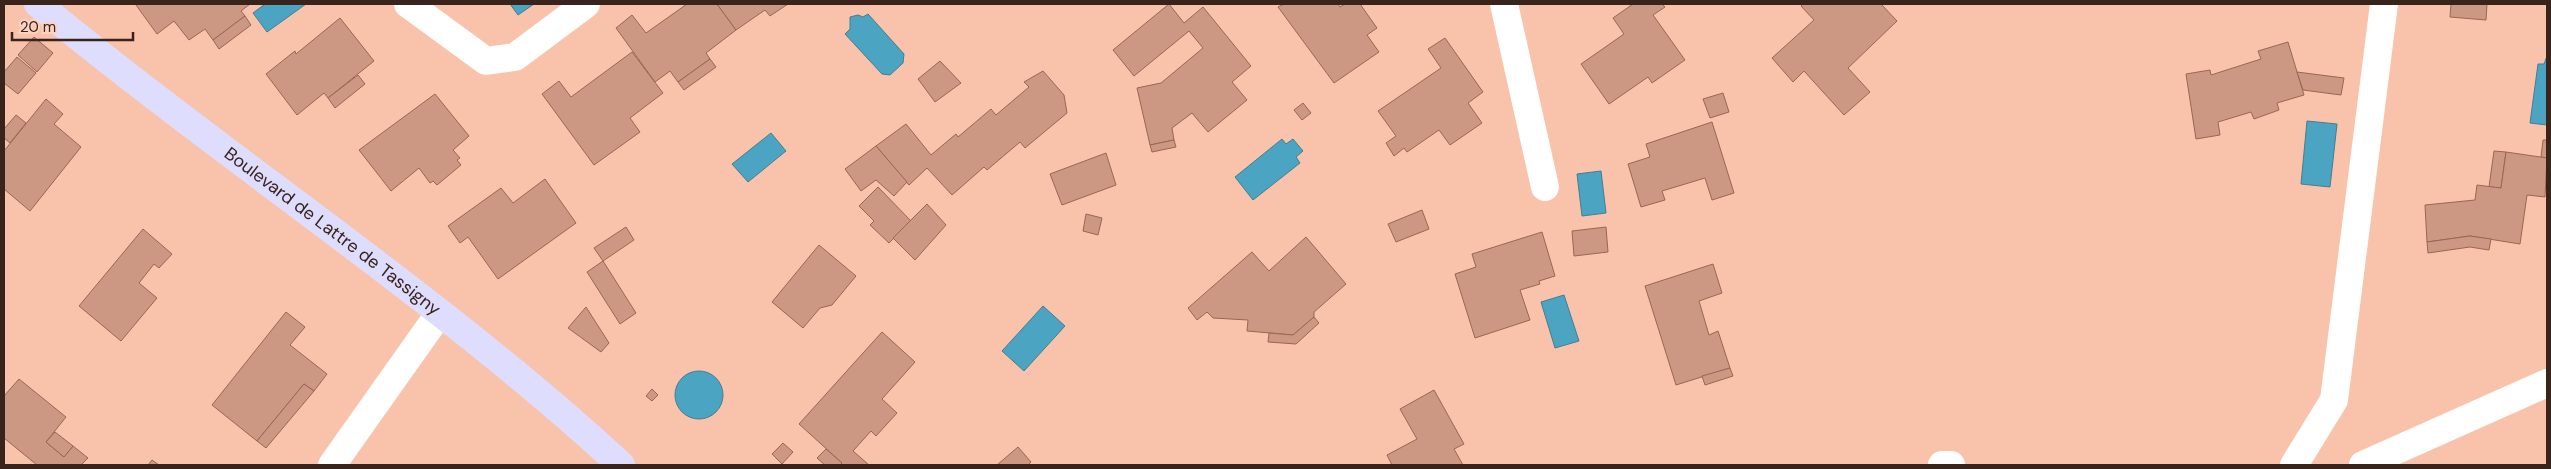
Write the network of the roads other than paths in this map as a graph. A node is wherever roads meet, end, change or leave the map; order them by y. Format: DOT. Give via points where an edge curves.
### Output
graph roads {
  1 [pos="408,4"];
  2 [pos="586,4"];
  3 [pos="1504,4"];
  4 [pos="2384,4"];
  5 [pos="52,8"];
  6 [pos="1545,187"];
  7 [pos="439,314"];
  8 [pos="2547,383"];
  9 [pos="332,465"];
  10 [pos="621,465"];
  11 [pos="1942,465"];
  12 [pos="1951,465"];
  13 [pos="2294,465"];
  14 [pos="2362,465"];
  1 -- 2 [label="street" via="486,60 515,57"];
  3 -- 6 [label="street"];
  4 -- 13 [label="street" via="2334,400"];
  5 -- 7 [label="street, Boulevard de Lattre de Tassigny"];
  7 -- 9 [label="street"];
  7 -- 10 [label="street, Boulevard de Lattre de Tassigny" via="566,415"];
  8 -- 14 [label="street"];
  11 -- 12 [label="street"];
}
